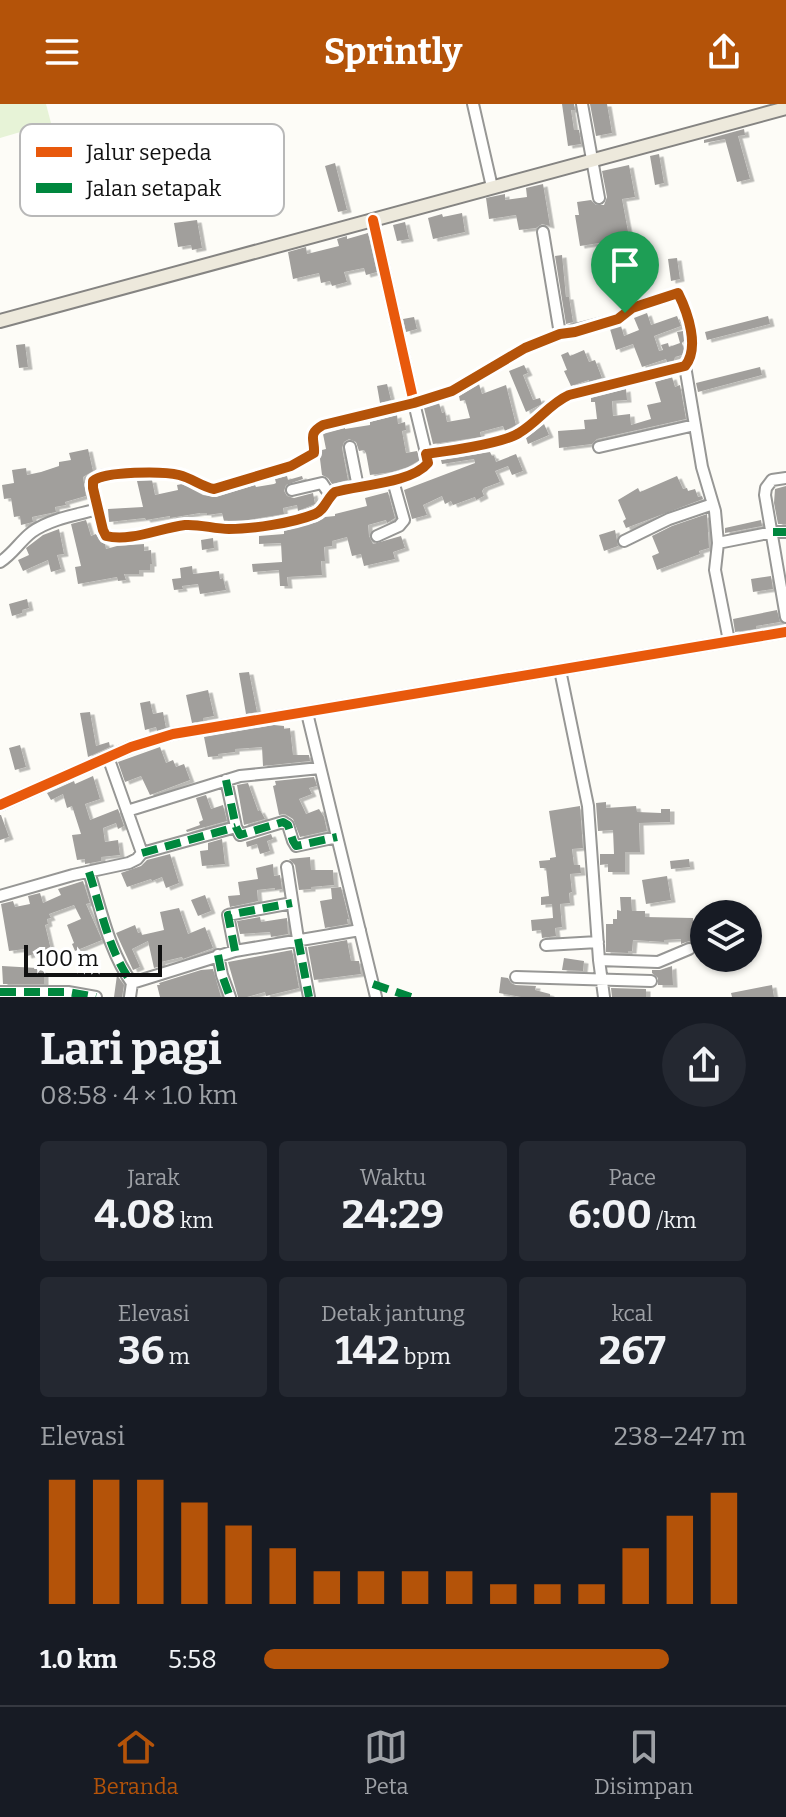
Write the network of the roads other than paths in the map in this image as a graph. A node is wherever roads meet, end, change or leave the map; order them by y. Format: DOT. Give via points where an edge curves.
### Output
graph roads {
  1 [pos="473,104"];
  2 [pos="582,104"];
  3 [pos="786,108"];
  4 [pos="591,161"];
  5 [pos="492,187"];
  6 [pos="599,198"];
  7 [pos="373,220"];
  8 [pos="543,232"];
  9 [pos="0,321"];
  10 [pos="560,334"];
  11 [pos="685,366"];
  12 [pos="414,403"];
  13 [pos="695,425"];
  14 [pos="350,447"];
  15 [pos="599,447"];
  16 [pos="426,454"];
  17 [pos="786,478"];
  18 [pos="393,481"];
  19 [pos="358,487"];
  20 [pos="292,490"];
  21 [pos="330,495"];
  22 [pos="713,504"];
  23 [pos="98,509"];
  24 [pos="773,532"];
  25 [pos="786,532"];
  26 [pos="377,536"];
  27 [pos="624,541"];
  28 [pos="718,543"];
  29 [pos="0,562"];
  30 [pos="786,617"];
  31 [pos="786,632"];
  32 [pos="729,641"];
  33 [pos="560,670"];
  34 [pos="307,713"];
  35 [pos="108,757"];
  36 [pos="320,768"];
  37 [pos="226,780"];
  38 [pos="0,805"];
  39 [pos="127,811"];
  40 [pos="236,827"];
  41 [pos="337,837"];
  42 [pos="142,853"];
  43 [pos="287,867"];
  44 [pos="89,872"];
  45 [pos="0,896"];
  46 [pos="292,903"];
  47 [pos="360,930"];
  48 [pos="298,939"];
  49 [pos="598,942"];
  50 [pos="546,945"];
  51 [pos="689,949"];
  52 [pos="235,951"];
  53 [pos="218,955"];
  54 [pos="599,960"];
  55 [pos="516,977"];
  56 [pos="602,981"];
  57 [pos="651,981"];
  58 [pos="132,983"];
  59 [pos="0,992"];
  60 [pos="96,997"];
  61 [pos="130,997"];
  62 [pos="230,997"];
  63 [pos="309,997"];
  64 [pos="376,997"];
  65 [pos="604,997"];
  1 -- 5 [label="street"];
  2 -- 4 [label="street"];
  3 -- 4 [label="main road"];
  4 -- 5 [label="main road"];
  4 -- 6 [label="street"];
  5 -- 7 [label="main road"];
  7 -- 9 [label="main road"];
  7 -- 12 [label="street"];
  8 -- 10 [label="street"];
  10 -- 11 [label="street" via="618,319 632,308 678,293 692,349"];
  10 -- 12 [label="street" via="452,391"];
  11 -- 13 [label="street"];
  11 -- 16 [label="street" via="569,395 518,434"];
  12 -- 16 [label="street"];
  12 -- 23 [label="street" via="323,425 313,435 314,453 301,462 214,489 165,473 98,477 92,483"];
  13 -- 15 [label="street"];
  13 -- 22 [label="street"];
  14 -- 19 [label="street"];
  16 -- 18 [label="street" via="426,467"];
  17 -- 24 [label="street" via="772,480 766,488"];
  18 -- 19 [label="street"];
  18 -- 26 [label="street" via="404,520"];
  19 -- 21 [label="street"];
  20 -- 21 [label="street" via="322,483"];
  21 -- 23 [label="street" via="317,514 283,522 229,529 194,524 115,537 104,533"];
  22 -- 27 [label="street"];
  22 -- 28 [label="street"];
  23 -- 29 [label="street" via="36,529"];
  24 -- 25 [label="street"];
  24 -- 28 [label="street"];
  24 -- 30 [label="street"];
  28 -- 32 [label="street" via="715,576"];
  31 -- 32 [label="street"];
  32 -- 33 [label="street"];
  33 -- 34 [label="street"];
  33 -- 49 [label="street" via="587,802"];
  34 -- 35 [label="street" via="173,734"];
  34 -- 36 [label="street"];
  35 -- 38 [label="street"];
  35 -- 39 [label="street"];
  36 -- 37 [label="street"];
  36 -- 41 [label="street"];
  37 -- 39 [label="street"];
  37 -- 40 [label="street"];
  39 -- 42 [label="street"];
  40 -- 41 [label="street" via="242,836 286,823 296,846"];
  40 -- 42 [label="street"];
  41 -- 47 [label="street"];
  42 -- 44 [label="street" via="133,862"];
  43 -- 46 [label="street"];
  44 -- 45 [label="street"];
  44 -- 58 [label="street" via="116,955"];
  46 -- 48 [label="street"];
  46 -- 52 [label="street" via="228,915"];
  47 -- 48 [label="street"];
  47 -- 64 [label="street"];
  48 -- 52 [label="street"];
  48 -- 63 [label="street"];
  49 -- 50 [label="street"];
  49 -- 54 [label="street"];
  51 -- 54 [label="street" via="658,962"];
  52 -- 53 [label="street"];
  53 -- 58 [label="street"];
  53 -- 62 [label="street"];
  54 -- 56 [label="street"];
  55 -- 56 [label="street"];
  56 -- 57 [label="street"];
  56 -- 65 [label="street"];
  58 -- 61 [label="street"];
  59 -- 60 [label="street"];
}
